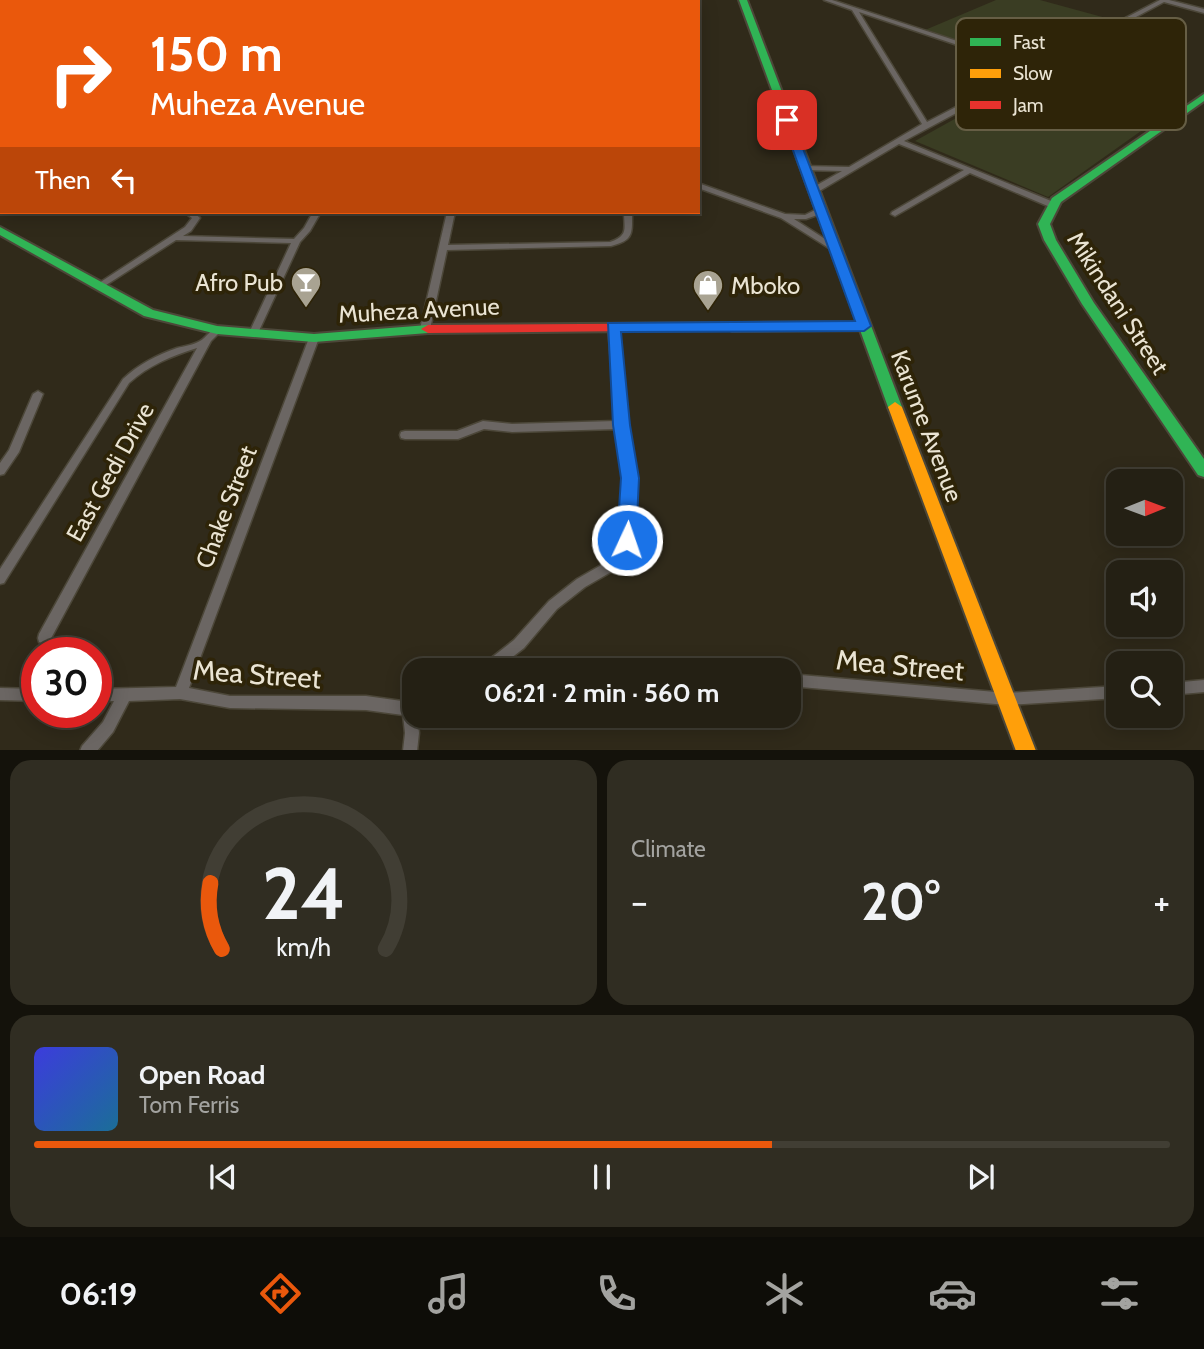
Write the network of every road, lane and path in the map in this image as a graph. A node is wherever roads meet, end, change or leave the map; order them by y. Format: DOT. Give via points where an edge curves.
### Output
graph roads {
  1 [pos="743,0"];
  2 [pos="827,0"];
  3 [pos="1163,0"];
  4 [pos="855,10"];
  5 [pos="1204,11"];
  6 [pos="1129,18"];
  7 [pos="956,43"];
  8 [pos="1204,97"];
  9 [pos="956,109"];
  10 [pos="1186,110"];
  11 [pos="926,125"];
  12 [pos="1158,130"];
  13 [pos="899,141"];
  14 [pos="805,169"];
  15 [pos="851,169"];
  16 [pos="968,171"];
  17 [pos="700,186"];
  18 [pos="814,191"];
  19 [pos="1053,205"];
  20 [pos="820,211"];
  21 [pos="191,214"];
  22 [pos="316,214"];
  23 [pos="451,214"];
  24 [pos="628,214"];
  25 [pos="895,214"];
  26 [pos="784,216"];
  27 [pos="0,230"];
  28 [pos="175,238"];
  29 [pos="296,241"];
  30 [pos="443,248"];
  31 [pos="835,248"];
  32 [pos="100,285"];
  33 [pos="864,326"];
  34 [pos="613,327"];
  35 [pos="425,329"];
  36 [pos="217,330"];
  37 [pos="255,331"];
  38 [pos="314,338"];
  39 [pos="204,344"];
  40 [pos="38,394"];
  41 [pos="621,425"];
  42 [pos="405,435"];
  43 [pos="14,452"];
  44 [pos="0,453"];
  45 [pos="0,471"];
  46 [pos="1204,471"];
  47 [pos="0,579"];
  48 [pos="45,637"];
  49 [pos="501,658"];
  50 [pos="801,681"];
  51 [pos="1204,687"];
  52 [pos="1183,688"];
  53 [pos="180,693"];
  54 [pos="1106,693"];
  55 [pos="0,694"];
  56 [pos="21,695"];
  57 [pos="112,696"];
  58 [pos="124,696"];
  59 [pos="1007,699"];
  60 [pos="402,707"];
  61 [pos="412,728"];
  62 [pos="87,750"];
  63 [pos="410,750"];
  64 [pos="1026,750"];
  1 -- 14 [label="street, Karume Avenue"];
  2 -- 4 [label="street"];
  3 -- 5 [label="street"];
  3 -- 6 [label="street"];
  4 -- 7 [label="street"];
  4 -- 11 [label="street"];
  8 -- 10 [label="street, Mikindani Street"];
  9 -- 11 [label="street"];
  11 -- 13 [label="street"];
  12 -- 19 [label="street, Mikindani Street"];
  13 -- 15 [label="street"];
  13 -- 16 [label="street"];
  14 -- 15 [label="street"];
  14 -- 18 [label="street, Karume Avenue"];
  15 -- 18 [label="street"];
  16 -- 19 [label="street"];
  16 -- 25 [label="street"];
  17 -- 26 [label="street"];
  18 -- 20 [label="street, Karume Avenue"];
  19 -- 46 [label="street, Mikindani Street" via="1044,224 1047,237"];
  20 -- 26 [label="street" via="806,217"];
  20 -- 31 [label="street, Karume Avenue"];
  21 -- 28 [label="street" via="195,223"];
  22 -- 29 [label="street"];
  23 -- 30 [label="street"];
  24 -- 30 [label="street" via="628,234 611,244"];
  26 -- 31 [label="street"];
  27 -- 32 [label="street, Muheza Avenue"];
  28 -- 29 [label="street"];
  28 -- 32 [label="street"];
  29 -- 37 [label="street"];
  30 -- 35 [label="street"];
  31 -- 33 [label="street, Karume Avenue"];
  32 -- 36 [label="street, Muheza Avenue" via="149,313"];
  33 -- 34 [label="street, Muheza Avenue"];
  33 -- 59 [label="street, Karume Avenue"];
  34 -- 35 [label="street, Muheza Avenue"];
  34 -- 41 [label="street"];
  35 -- 38 [label="street, Muheza Avenue"];
  36 -- 37 [label="street, Muheza Avenue"];
  36 -- 39 [label="street, East Gedi Drive"];
  37 -- 38 [label="street, Muheza Avenue"];
  38 -- 53 [label="street, Chake Street"];
  39 -- 47 [label="street" via="164,355 137,369"];
  39 -- 48 [label="street, East Gedi Drive"];
  40 -- 43 [label="street"];
  41 -- 42 [label="street" via="483,425 458,435"];
  41 -- 49 [label="street" via="630,478 627,540 614,564 553,605"];
  43 -- 44 [label="street"];
  43 -- 45 [label="street"];
  50 -- 59 [label="street, Mea Street"];
  51 -- 52 [label="street"];
  53 -- 58 [label="street, Mea Street"];
  53 -- 60 [label="street, Mea Street" via="230,702"];
  54 -- 59 [label="street, Mea Street"];
  55 -- 56 [label="street"];
  57 -- 58 [label="street, Mea Street"];
  58 -- 62 [label="street" via="108,727"];
  59 -- 64 [label="street, Karume Avenue"];
  61 -- 63 [label="street"];
}
